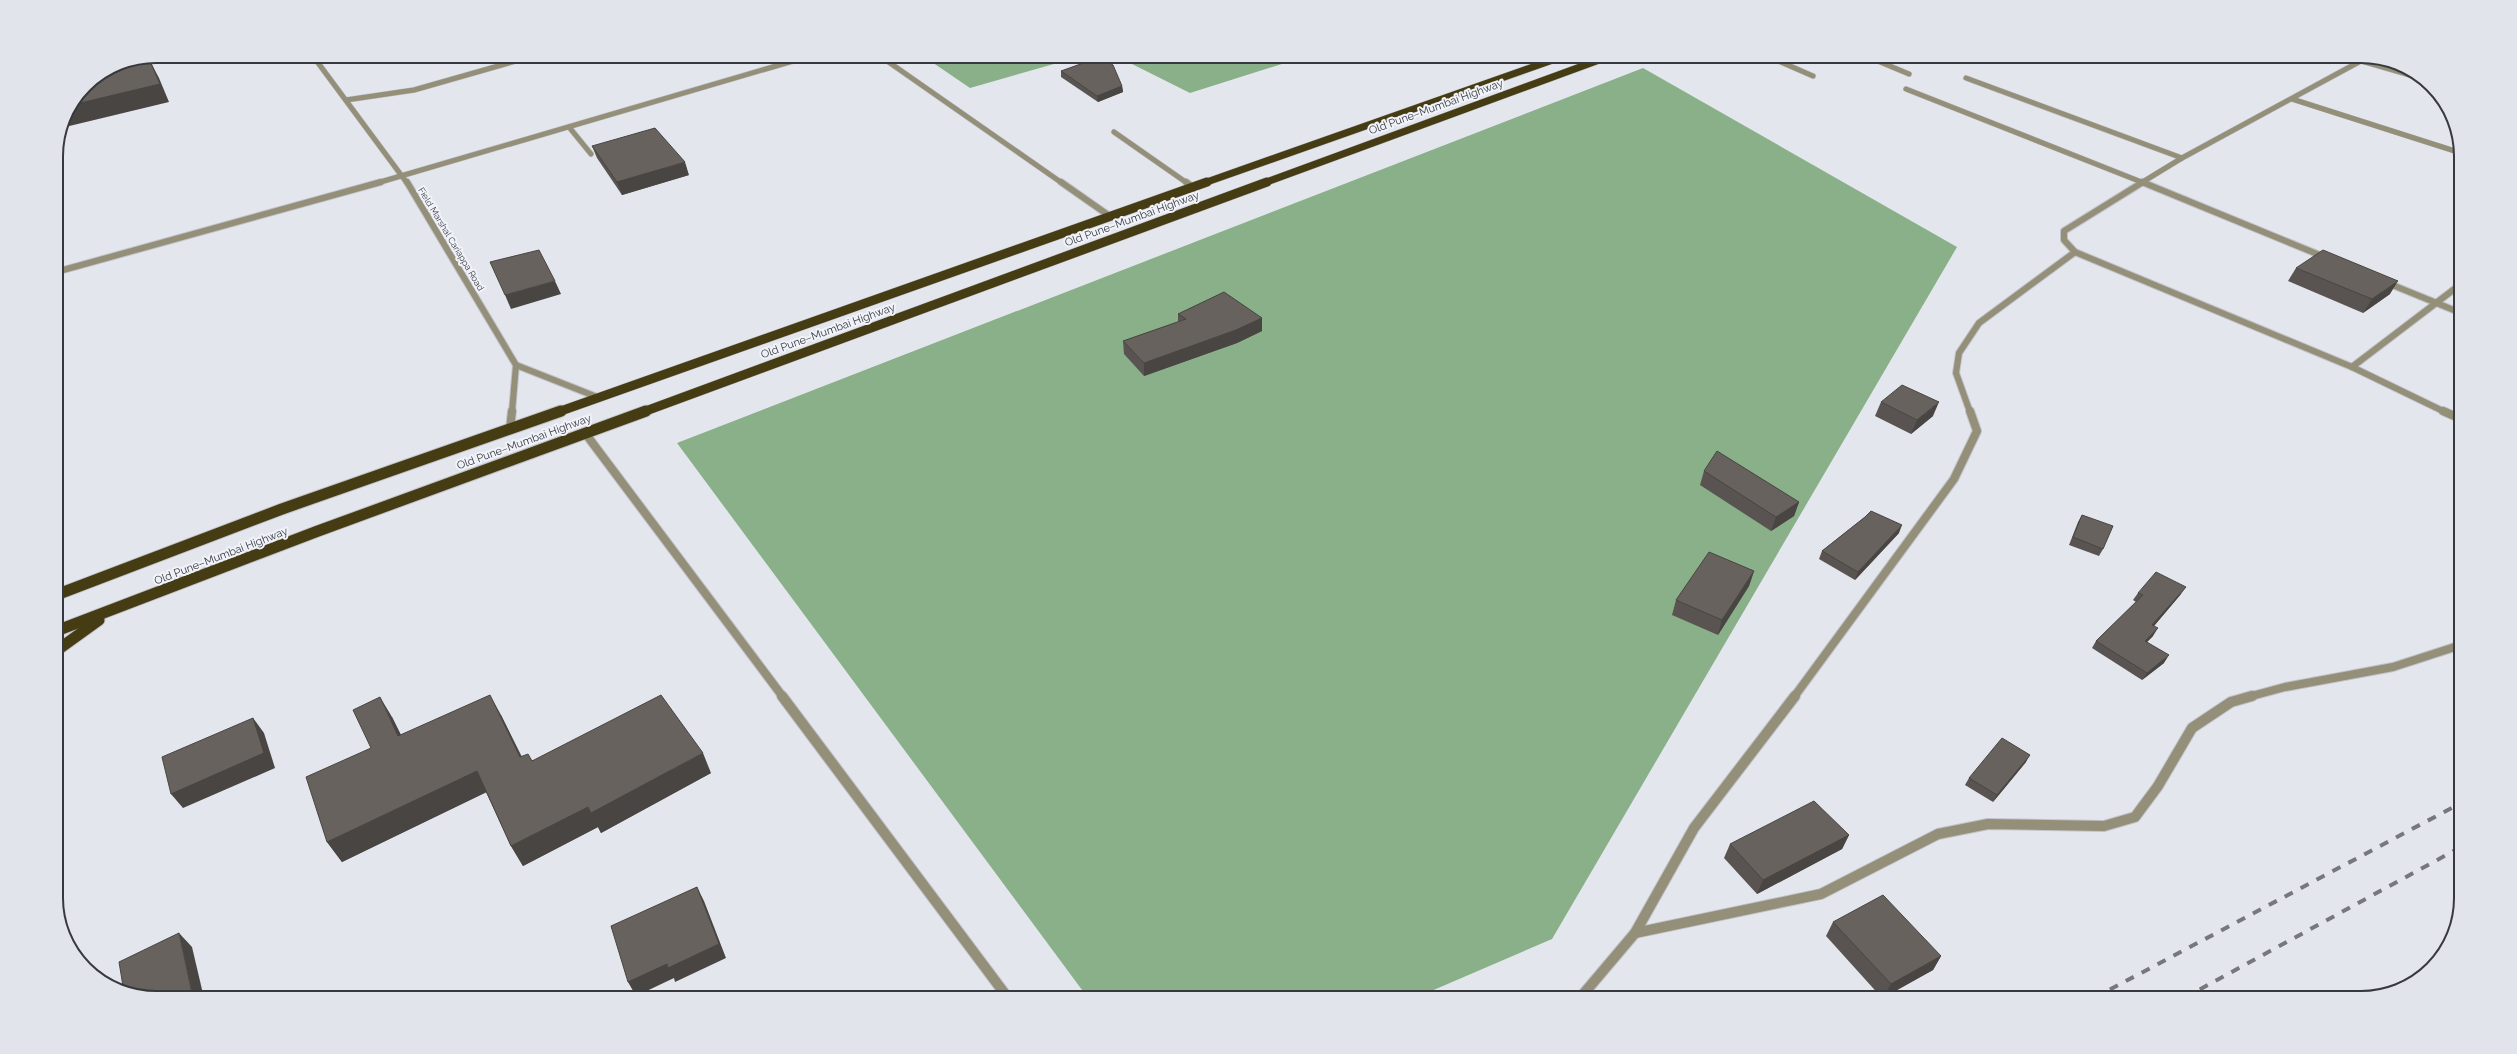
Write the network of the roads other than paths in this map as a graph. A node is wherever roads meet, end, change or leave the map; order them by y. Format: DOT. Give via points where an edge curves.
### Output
graph roads {
  1 [pos="318,63"];
  2 [pos="508,63"];
  3 [pos="787,63"];
  4 [pos="890,63"];
  5 [pos="1544,63"];
  6 [pos="1591,63"];
  7 [pos="1783,63"];
  8 [pos="1883,63"];
  9 [pos="2358,63"];
  10 [pos="1909,74"];
  11 [pos="1813,76"];
  12 [pos="1966,78"];
  13 [pos="1906,89"];
  14 [pos="2292,99"];
  15 [pos="346,100"];
  16 [pos="569,127"];
  17 [pos="1114,132"];
  18 [pos="2454,151"];
  19 [pos="591,154"];
  20 [pos="2182,158"];
  21 [pos="403,176"];
  22 [pos="2144,183"];
  23 [pos="1194,188"];
  24 [pos="1111,217"];
  25 [pos="2075,252"];
  26 [pos="2334,261"];
  27 [pos="63,270"];
  28 [pos="2378,279"];
  29 [pos="2454,289"];
  30 [pos="2436,303"];
  31 [pos="2454,310"];
  32 [pos="516,365"];
  33 [pos="2352,367"];
  34 [pos="597,397"];
  35 [pos="2454,416"];
  36 [pos="510,429"];
  37 [pos="585,433"];
  38 [pos="63,592"];
  39 [pos="109,612"];
  40 [pos="63,628"];
  41 [pos="63,646"];
  42 [pos="2454,647"];
  43 [pos="1635,933"];
  44 [pos="1003,991"];
  45 [pos="1586,991"];
  1 -- 15 [label="street, Field Marshal Cariappa Road"];
  2 -- 15 [label="street" via="414,90"];
  3 -- 16 [label="street"];
  4 -- 24 [label="street"];
  5 -- 23 [label="highway, Old Pune–Mumbai Highway"];
  6 -- 37 [label="highway, Old Pune–Mumbai Highway"];
  7 -- 11 [label="street"];
  8 -- 10 [label="street"];
  9 -- 14 [label="street"];
  12 -- 20 [label="street"];
  13 -- 22 [label="street"];
  14 -- 18 [label="street"];
  14 -- 20 [label="street"];
  15 -- 21 [label="street, Field Marshal Cariappa Road"];
  16 -- 19 [label="street"];
  16 -- 21 [label="street"];
  17 -- 23 [label="street"];
  20 -- 22 [label="street"];
  21 -- 27 [label="street"];
  21 -- 32 [label="street, Field Marshal Cariappa Road"];
  22 -- 25 [label="street" via="2064,231 2064,240"];
  22 -- 26 [label="street"];
  23 -- 24 [label="highway, Old Pune–Mumbai Highway"];
  24 -- 34 [label="highway, Old Pune–Mumbai Highway"];
  25 -- 33 [label="street"];
  25 -- 43 [label="street" via="1979,323 1968,339 1959,353 1956,372 1977,431 1958,472 1816,669 1694,828"];
  28 -- 30 [label="street"];
  29 -- 30 [label="street"];
  30 -- 31 [label="street"];
  30 -- 33 [label="street"];
  32 -- 34 [label="street"];
  32 -- 36 [label="street"];
  33 -- 35 [label="street"];
  34 -- 36 [label="highway, Old Pune–Mumbai Highway"];
  36 -- 38 [label="highway, Old Pune–Mumbai Highway" via="282,509"];
  37 -- 39 [label="highway, Old Pune–Mumbai Highway" via="318,531"];
  37 -- 44 [label="street"];
  39 -- 40 [label="highway, Old Pune–Mumbai Highway"];
  39 -- 41 [label="highway"];
  42 -- 43 [label="street" via="2393,667 2285,687 2231,702 2192,728 2158,786 2135,817 2104,826 1988,824 1938,834 1821,894"];
  43 -- 45 [label="street"];
}
